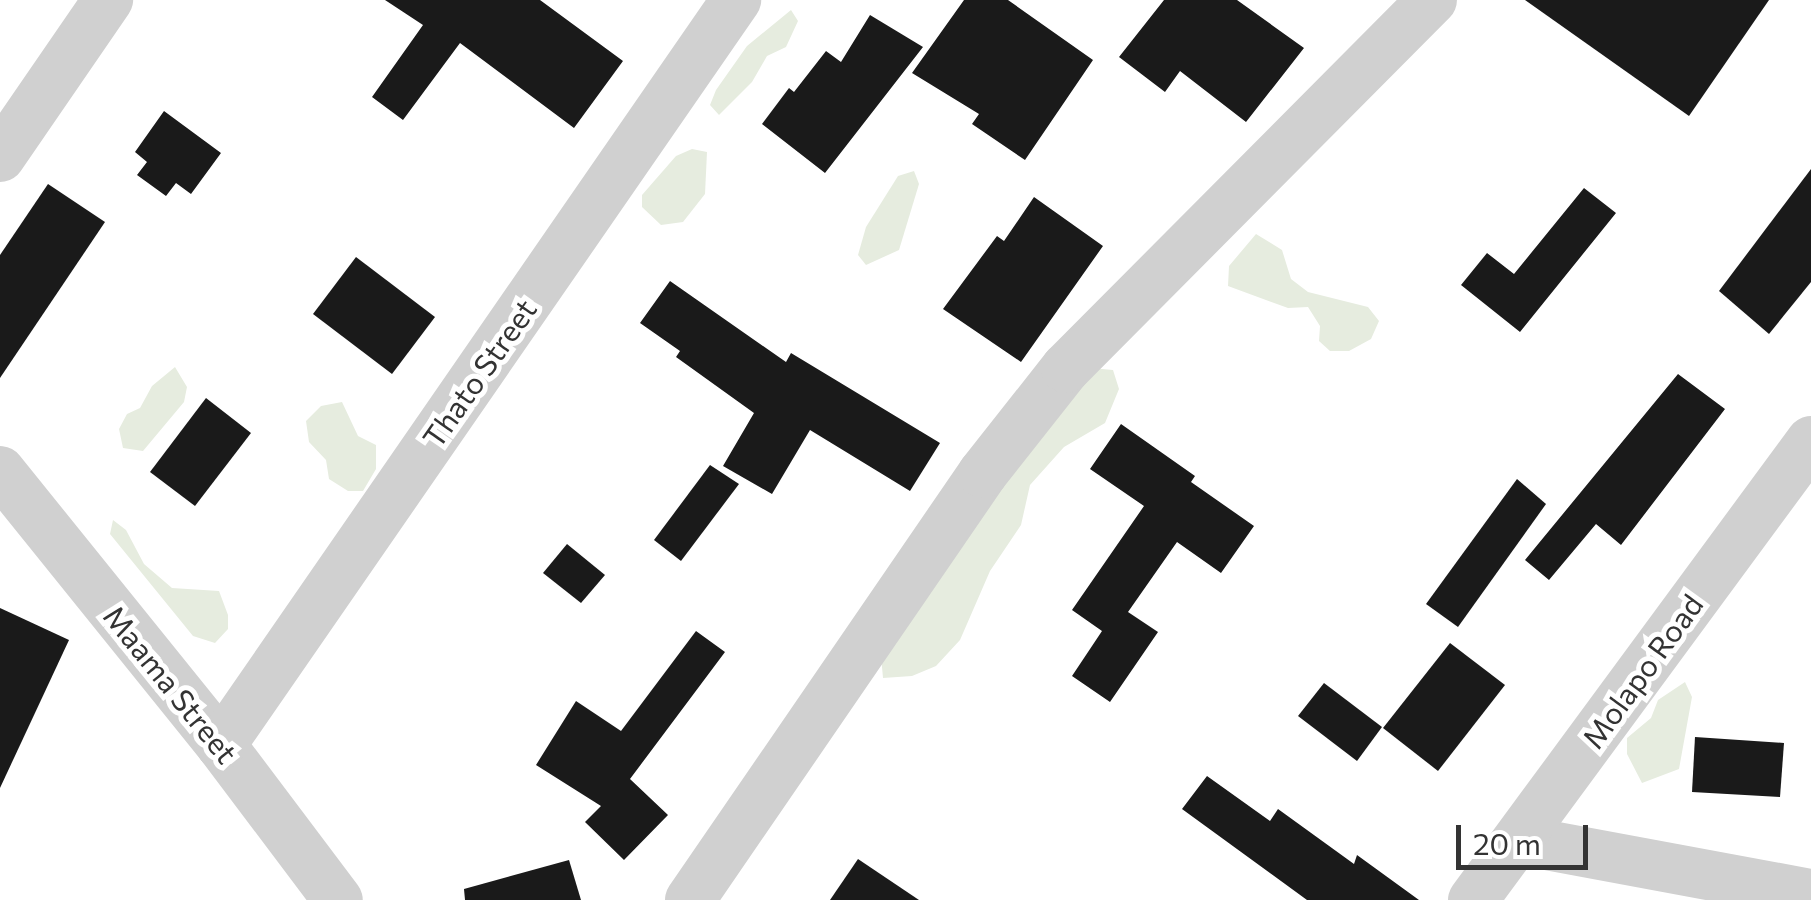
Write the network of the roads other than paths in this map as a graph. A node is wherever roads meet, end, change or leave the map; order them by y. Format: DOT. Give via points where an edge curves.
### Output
graph roads {
  1 [pos="108,0"];
  2 [pos="736,0"];
  3 [pos="1432,0"];
  4 [pos="0,157"];
  5 [pos="1811,441"];
  6 [pos="0,471"];
  7 [pos="221,745"];
  8 [pos="1519,840"];
  9 [pos="1811,894"];
  10 [pos="338,900"];
  11 [pos="690,900"];
  12 [pos="1472,900"];
  1 -- 4 [label="street"];
  2 -- 7 [label="street, Thato Street"];
  3 -- 11 [label="street" via="1066,368 983,473"];
  5 -- 8 [label="street, Molapo Road"];
  6 -- 7 [label="street, Maama Street"];
  7 -- 10 [label="street, Maama Street"];
  8 -- 9 [label="street"];
  8 -- 12 [label="street, Molapo Road"];
}
